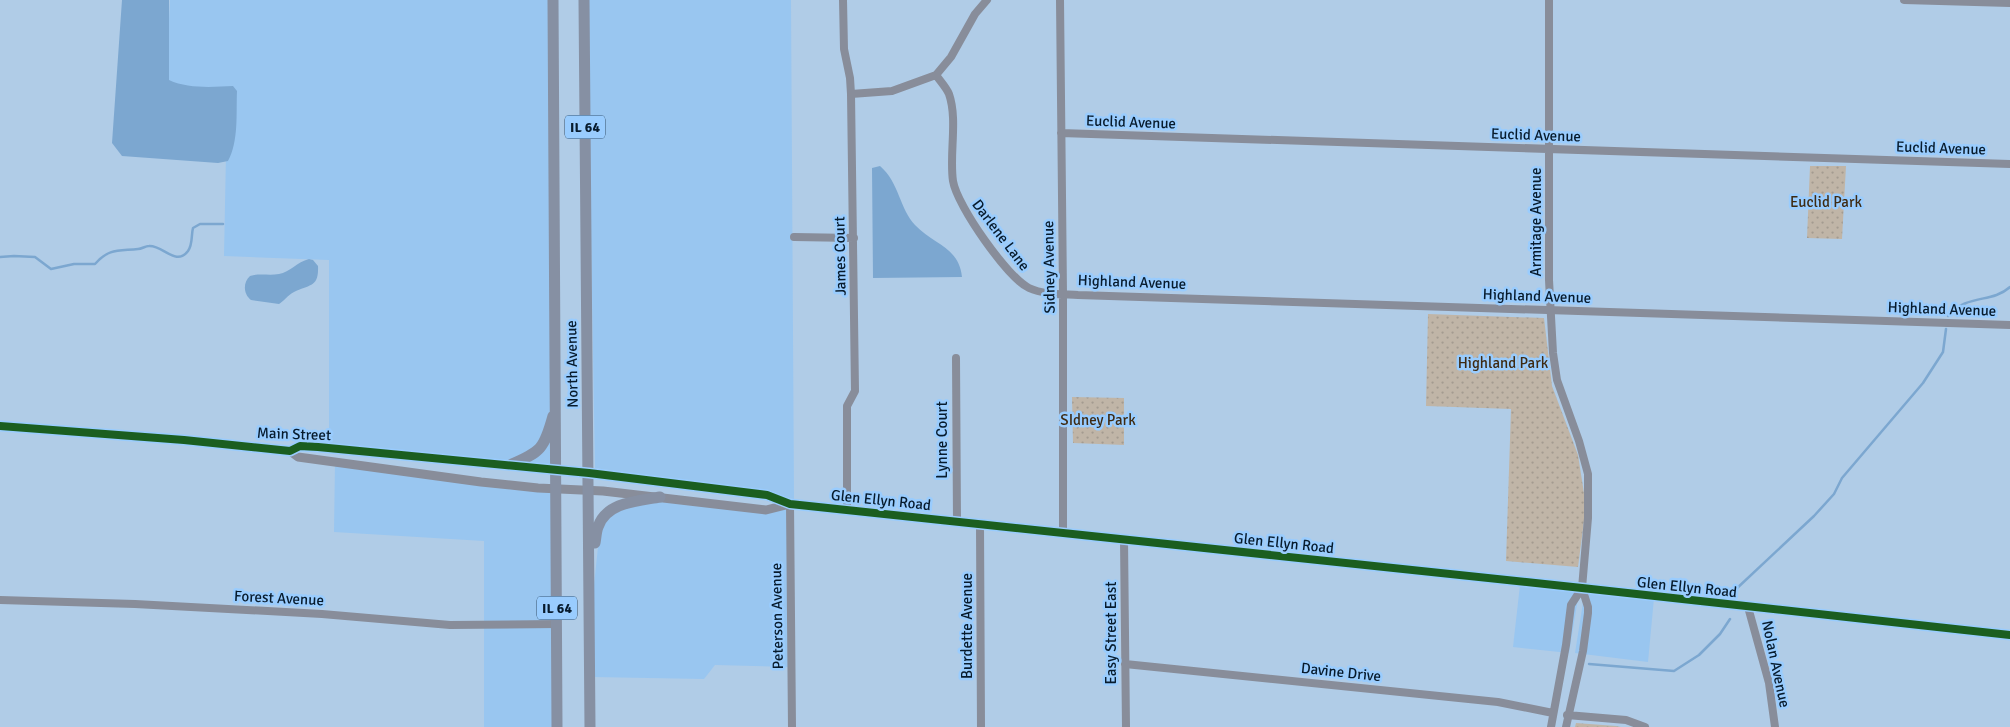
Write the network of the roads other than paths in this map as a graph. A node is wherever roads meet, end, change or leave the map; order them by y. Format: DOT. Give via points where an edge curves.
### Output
graph roads {
  1 [pos="553,0"];
  2 [pos="584,0"];
  3 [pos="843,0"];
  4 [pos="988,0"];
  5 [pos="1060,0"];
  6 [pos="1549,0"];
  7 [pos="1904,0"];
  8 [pos="2010,3"];
  9 [pos="936,75"];
  10 [pos="852,94"];
  11 [pos="1061,133"];
  12 [pos="1550,150"];
  13 [pos="2010,164"];
  14 [pos="794,237"];
  15 [pos="854,238"];
  16 [pos="1063,294"];
  17 [pos="1551,310"];
  18 [pos="2010,326"];
  19 [pos="956,358"];
  20 [pos="556,387"];
  21 [pos="0,426"];
  22 [pos="290,451"];
  23 [pos="510,465"];
  24 [pos="557,470"];
  25 [pos="589,473"];
  26 [pos="557,489"];
  27 [pos="589,490"];
  28 [pos="660,497"];
  29 [pos="790,504"];
  30 [pos="847,511"];
  31 [pos="957,522"];
  32 [pos="980,525"];
  33 [pos="1063,533"];
  34 [pos="1124,540"];
  35 [pos="1582,588"];
  36 [pos="0,600"];
  37 [pos="590,604"];
  38 [pos="1748,607"];
  39 [pos="557,624"];
  40 [pos="2010,635"];
  41 [pos="1125,664"];
  42 [pos="1553,713"];
  43 [pos="1568,715"];
  44 [pos="557,727"];
  45 [pos="590,727"];
  46 [pos="792,727"];
  47 [pos="980,727"];
  48 [pos="1126,727"];
  49 [pos="1552,727"];
  50 [pos="1566,727"];
  51 [pos="1645,727"];
  52 [pos="1774,727"];
  1 -- 20 [label="main road, North Avenue / IL 64"];
  2 -- 25 [label="main road, North Avenue / IL 64"];
  3 -- 10 [label="street, James Court" via="844,49"];
  4 -- 9 [label="street"];
  5 -- 11 [label="street, Sidney Avenue"];
  6 -- 12 [label="street, Armitage Avenue"];
  7 -- 8 [label="street"];
  9 -- 10 [label="street" via="892,91"];
  9 -- 16 [label="street, Darlene Lane" via="948,93 952,107 953,181 965,213 1016,280 1039,292"];
  10 -- 15 [label="street, James Court"];
  11 -- 12 [label="street, Euclid Avenue"];
  11 -- 16 [label="street, Sidney Avenue"];
  12 -- 13 [label="street, Euclid Avenue"];
  12 -- 17 [label="street, Armitage Avenue"];
  14 -- 15 [label="street"];
  15 -- 30 [label="street, James Court" via="855,390 848,406"];
  16 -- 17 [label="street, Highland Avenue"];
  16 -- 33 [label="street, Sidney Avenue"];
  17 -- 18 [label="street, Highland Avenue"];
  17 -- 35 [label="street, Armitage Avenue" via="1557,380 1582,448 1589,486"];
  19 -- 31 [label="street, Lynne Court"];
  20 -- 23 [label="main road" via="543,445 532,455"];
  20 -- 24 [label="main road, North Avenue / IL 64"];
  21 -- 22 [label="street, Main Street"];
  22 -- 23 [label="street, Main Street" via="300,446"];
  22 -- 26 [label="street, Main Street" via="298,458"];
  23 -- 24 [label="street, Main Street"];
  24 -- 25 [label="street, Glen Ellyn Road"];
  24 -- 26 [label="main road, North Avenue / IL 64"];
  25 -- 27 [label="main road, North Avenue / IL 64"];
  25 -- 29 [label="street, Glen Ellyn Road" via="766,495"];
  26 -- 27 [label="street, Glen Ellyn Road"];
  26 -- 39 [label="main road, North Avenue / IL 64"];
  27 -- 28 [label="street, Glen Ellyn Road"];
  27 -- 37 [label="main road, North Avenue / IL 64"];
  28 -- 29 [label="street, Glen Ellyn Road" via="766,510"];
  28 -- 37 [label="main road" via="624,503 607,512 598,526"];
  29 -- 30 [label="street, Glen Ellyn Road"];
  29 -- 46 [label="street, Peterson Avenue"];
  30 -- 31 [label="street, Glen Ellyn Road"];
  31 -- 32 [label="street, Glen Ellyn Road"];
  32 -- 33 [label="street, Glen Ellyn Road"];
  32 -- 47 [label="street, Burdette Avenue"];
  33 -- 34 [label="street, Glen Ellyn Road"];
  34 -- 35 [label="street, Glen Ellyn Road"];
  34 -- 41 [label="street, Easy Street East"];
  35 -- 38 [label="street, Glen Ellyn Road"];
  35 -- 42 [label="street, Armitage Avenue" via="1570,605"];
  35 -- 43 [label="street, Armitage Avenue" via="1588,613"];
  36 -- 39 [label="street, Forest Avenue" via="322,614 450,625"];
  37 -- 45 [label="main road, North Avenue / IL 64"];
  38 -- 40 [label="street, Glen Ellyn Road"];
  38 -- 52 [label="street, Nolan Avenue" via="1769,684"];
  39 -- 44 [label="main road, North Avenue / IL 64"];
  41 -- 42 [label="street, Davine Drive" via="1498,702"];
  41 -- 48 [label="street, Easy Street East"];
  42 -- 49 [label="street, Armitage Avenue"];
  43 -- 50 [label="street, Armitage Avenue"];
  43 -- 51 [label="street" via="1626,720"];
}
